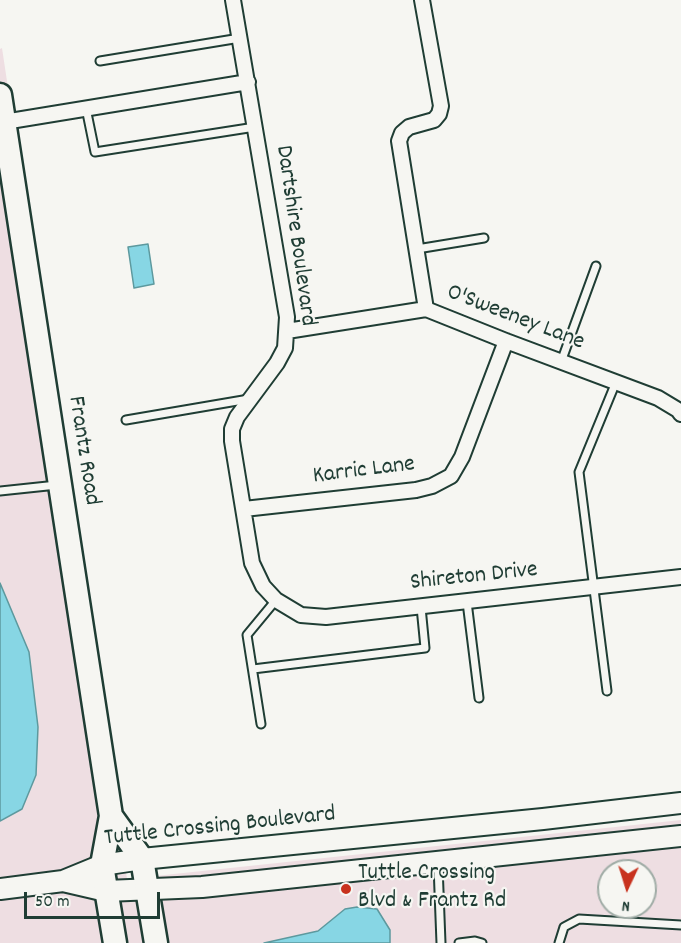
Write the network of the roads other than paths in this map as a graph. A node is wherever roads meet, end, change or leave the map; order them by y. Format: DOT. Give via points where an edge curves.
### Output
graph roads {
  1 [pos="233,0"];
  2 [pos="422,0"];
  3 [pos="240,38"];
  4 [pos="99,61"];
  5 [pos="248,82"];
  6 [pos="0,95"];
  7 [pos="86,108"];
  8 [pos="2,123"];
  9 [pos="255,127"];
  10 [pos="484,238"];
  11 [pos="417,249"];
  12 [pos="596,266"];
  13 [pos="426,309"];
  14 [pos="287,331"];
  15 [pos="506,341"];
  16 [pos="561,362"];
  17 [pos="616,382"];
  18 [pos="251,398"];
  19 [pos="681,414"];
  20 [pos="126,420"];
  21 [pos="60,484"];
  22 [pos="0,491"];
  23 [pos="244,509"];
  24 [pos="681,577"];
  25 [pos="594,588"];
  26 [pos="276,600"];
  27 [pos="467,602"];
  28 [pos="421,607"];
  29 [pos="252,669"];
  30 [pos="607,691"];
  31 [pos="479,698"];
  32 [pos="261,724"];
  33 [pos="681,803"];
  34 [pos="111,816"];
  35 [pos="681,836"];
  36 [pos="142,859"];
  37 [pos="438,863"];
  38 [pos="102,865"];
  39 [pos="63,881"];
  40 [pos="0,889"];
  41 [pos="148,890"];
  42 [pos="112,891"];
  43 [pos="681,925"];
  44 [pos="115,943"];
  45 [pos="131,943"];
  46 [pos="156,943"];
  47 [pos="441,943"];
  48 [pos="459,943"];
  49 [pos="482,943"];
  50 [pos="559,943"];
  1 -- 3 [label="street, Dartshire Boulevard"];
  2 -- 11 [label="street" via="441,106 434,120 409,127 399,141"];
  3 -- 4 [label="lane"];
  3 -- 5 [label="street, Dartshire Boulevard"];
  5 -- 7 [label="street"];
  5 -- 9 [label="street, Dartshire Boulevard"];
  6 -- 8 [label="main road, Frantz Road"];
  7 -- 8 [label="street"];
  7 -- 9 [label="lane" via="95,152"];
  8 -- 21 [label="main road, Frantz Road"];
  9 -- 14 [label="street, Dartshire Boulevard"];
  10 -- 11 [label="lane"];
  11 -- 13 [label="street"];
  12 -- 16 [label="lane"];
  13 -- 14 [label="street, O'Sweeney Lane"];
  13 -- 15 [label="street, O'Sweeney Lane"];
  14 -- 18 [label="street, Dartshire Boulevard" via="285,348"];
  15 -- 16 [label="street, O'Sweeney Lane"];
  15 -- 23 [label="street, Karric Lane" via="462,457 451,476 416,490"];
  16 -- 17 [label="street, O'Sweeney Lane"];
  17 -- 19 [label="street, O'Sweeney Lane" via="658,398"];
  17 -- 25 [label="lane" via="579,472"];
  18 -- 20 [label="lane"];
  18 -- 23 [label="street, Dartshire Boulevard" via="232,429"];
  21 -- 22 [label="lane"];
  21 -- 34 [label="main road, Frantz Road"];
  23 -- 26 [label="street, Dartshire Boulevard" via="252,563 263,586"];
  24 -- 25 [label="street, Shireton Drive"];
  25 -- 27 [label="street, Shireton Drive"];
  25 -- 30 [label="lane"];
  26 -- 28 [label="street, Shireton Drive" via="301,615 326,617"];
  26 -- 29 [label="lane" via="248,634"];
  27 -- 28 [label="street, Shireton Drive"];
  27 -- 31 [label="lane"];
  28 -- 29 [label="lane" via="425,648"];
  29 -- 32 [label="lane"];
  33 -- 36 [label="main road, Tuttle Crossing Boulevard"];
  34 -- 36 [label="main road, Frantz Road"];
  34 -- 38 [label="main road, Frantz Road"];
  35 -- 37 [label="main road, Tuttle Crossing Boulevard"];
  36 -- 38 [label="main road, Tuttle Crossing Boulevard"];
  36 -- 41 [label="main road, Frantz Road"];
  37 -- 41 [label="main road, Tuttle Crossing Boulevard"];
  37 -- 47 [label="lane"];
  38 -- 39 [label="main road, Tuttle Crossing Boulevard"];
  38 -- 42 [label="main road"];
  39 -- 40 [label="main road"];
  39 -- 42 [label="main road, Tuttle Crossing Boulevard"];
  41 -- 42 [label="main road, Tuttle Crossing Boulevard"];
  41 -- 46 [label="main road, Frantz Road"];
  42 -- 44 [label="main road"];
  42 -- 45 [label="main road"];
  43 -- 50 [label="lane" via="579,919 564,927"];
  48 -- 49 [label="lane"];
}
